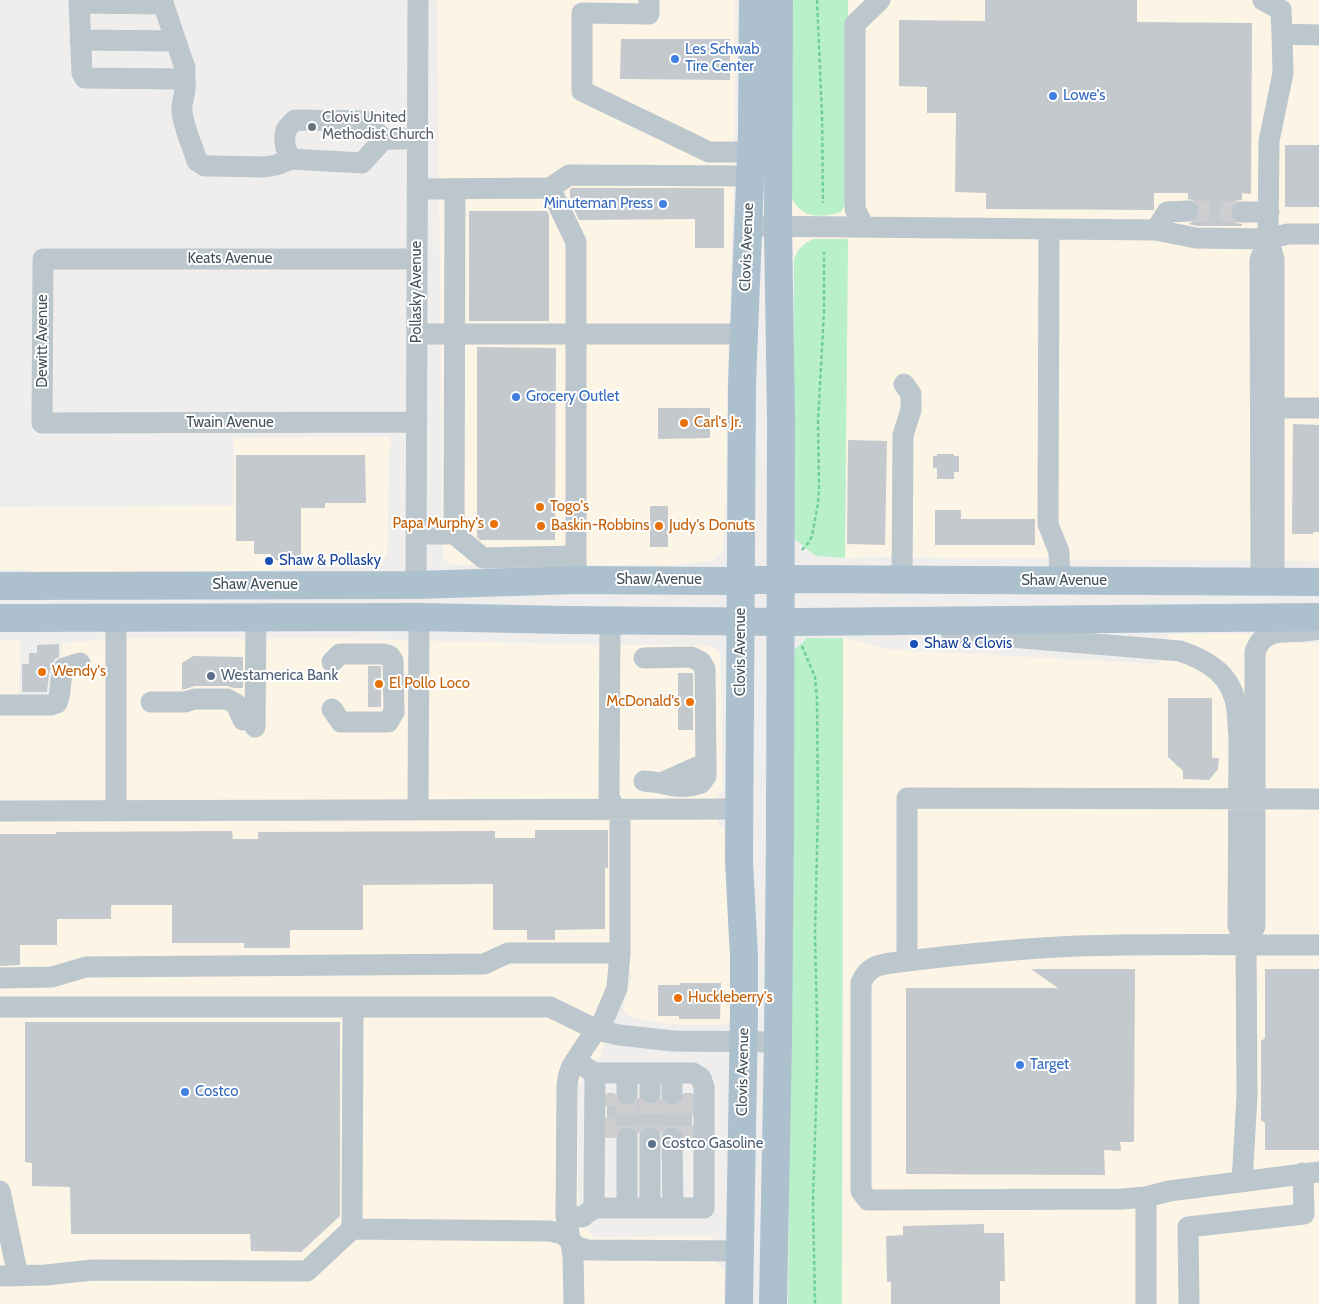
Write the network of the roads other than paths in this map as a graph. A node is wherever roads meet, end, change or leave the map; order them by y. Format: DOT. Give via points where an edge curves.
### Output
graph roads {
  1 [pos="418,0"];
  2 [pos="649,0"];
  3 [pos="753,0"];
  4 [pos="764,0"];
  5 [pos="779,0"];
  6 [pos="880,0"];
  7 [pos="1263,0"];
  8 [pos="79,2"];
  9 [pos="162,2"];
  10 [pos="1282,34"];
  11 [pos="1319,35"];
  12 [pos="80,40"];
  13 [pos="176,42"];
  14 [pos="184,77"];
  15 [pos="779,122"];
  16 [pos="384,139"];
  17 [pos="418,139"];
  18 [pos="291,159"];
  19 [pos="751,164"];
  20 [pos="550,188"];
  21 [pos="418,189"];
  22 [pos="455,189"];
  23 [pos="1188,212"];
  24 [pos="1242,212"];
  25 [pos="1269,212"];
  26 [pos="748,226"];
  27 [pos="778,227"];
  28 [pos="864,227"];
  29 [pos="1049,229"];
  30 [pos="1156,230"];
  31 [pos="1319,234"];
  32 [pos="1268,239"];
  33 [pos="44,259"];
  34 [pos="417,259"];
  35 [pos="417,334"];
  36 [pos="455,334"];
  37 [pos="576,334"];
  38 [pos="743,334"];
  39 [pos="904,384"];
  40 [pos="1267,408"];
  41 [pos="1319,408"];
  42 [pos="417,422"];
  43 [pos="42,423"];
  44 [pos="417,534"];
  45 [pos="454,534"];
  46 [pos="576,568"];
  47 [pos="789,579"];
  48 [pos="742,580"];
  49 [pos="902,580"];
  50 [pos="1060,581"];
  51 [pos="1268,582"];
  52 [pos="1319,582"];
  53 [pos="416,585"];
  54 [pos="0,586"];
  55 [pos="116,617"];
  56 [pos="256,617"];
  57 [pos="419,617"];
  58 [pos="1319,617"];
  59 [pos="0,618"];
  60 [pos="1090,618"];
  61 [pos="610,620"];
  62 [pos="741,621"];
  63 [pos="789,622"];
  64 [pos="833,622"];
  65 [pos="1319,629"];
  66 [pos="644,658"];
  67 [pos="332,662"];
  68 [pos="80,663"];
  69 [pos="151,702"];
  70 [pos="0,705"];
  71 [pos="332,709"];
  72 [pos="652,782"];
  73 [pos="1246,799"];
  74 [pos="1319,799"];
  75 [pos="740,809"];
  76 [pos="418,810"];
  77 [pos="615,810"];
  78 [pos="0,811"];
  79 [pos="116,811"];
  80 [pos="1246,945"];
  81 [pos="1319,945"];
  82 [pos="620,953"];
  83 [pos="907,961"];
  84 [pos="0,978"];
  85 [pos="0,1007"];
  86 [pos="353,1007"];
  87 [pos="597,1030"];
  88 [pos="744,1042"];
  89 [pos="778,1042"];
  90 [pos="575,1061"];
  91 [pos="612,1081"];
  92 [pos="650,1138"];
  93 [pos="683,1138"];
  94 [pos="1311,1172"];
  95 [pos="1242,1182"];
  96 [pos="0,1191"];
  97 [pos="1146,1197"];
  98 [pos="599,1208"];
  99 [pos="627,1208"];
  100 [pos="650,1208"];
  101 [pos="683,1208"];
  102 [pos="566,1216"];
  103 [pos="352,1229"];
  104 [pos="571,1242"];
  105 [pos="740,1251"];
  106 [pos="9,1276"];
  107 [pos="574,1304"];
  108 [pos="738,1304"];
  109 [pos="773,1304"];
  110 [pos="1146,1304"];
  111 [pos="1189,1304"];
  1 -- 17 [label="street, Pollasky Avenue"];
  2 -- 19 [label="street" via="649,14 582,13 582,92 709,152"];
  3 -- 19 [label="main road, Clovis Avenue"];
  4 -- 15 [label="main road" via="764,42"];
  5 -- 15 [label="main road, Clovis Avenue"];
  6 -- 28 [label="street" via="855,24 855,209"];
  7 -- 10 [label="street" via="1281,10"];
  8 -- 9 [label="street"];
  8 -- 12 [label="street"];
  9 -- 13 [label="street"];
  10 -- 11 [label="street"];
  10 -- 25 [label="street" via="1283,73 1269,141"];
  12 -- 13 [label="street"];
  12 -- 14 [label="street" via="85,78"];
  13 -- 14 [label="street" via="185,68"];
  14 -- 18 [label="street" via="183,117 197,162 205,166 264,167"];
  15 -- 27 [label="main road, Clovis Avenue"];
  16 -- 17 [label="street"];
  16 -- 18 [label="street" via="362,163"];
  16 -- 18 [label="street" via="365,121 295,120 286,130 285,145"];
  17 -- 21 [label="street, Pollasky Avenue"];
  19 -- 20 [label="street" via="569,176"];
  19 -- 26 [label="main road, Clovis Avenue"];
  20 -- 22 [label="street"];
  20 -- 37 [label="street" via="576,242"];
  21 -- 22 [label="street"];
  21 -- 34 [label="street, Pollasky Avenue"];
  22 -- 36 [label="street"];
  23 -- 30 [label="street" via="1167,212"];
  24 -- 25 [label="street"];
  25 -- 32 [label="street"];
  26 -- 27 [label="street"];
  26 -- 38 [label="main road, Clovis Avenue"];
  27 -- 28 [label="street"];
  27 -- 47 [label="main road, Clovis Avenue" via="781,420"];
  28 -- 29 [label="street"];
  29 -- 30 [label="street"];
  29 -- 50 [label="street" via="1048,524 1059,552"];
  30 -- 32 [label="street" via="1196,238"];
  31 -- 32 [label="street" via="1288,234"];
  32 -- 40 [label="street" via="1274,259"];
  33 -- 34 [label="street, Keats Avenue"];
  33 -- 43 [label="street, Dewitt Avenue"];
  34 -- 35 [label="street, Pollasky Avenue"];
  35 -- 36 [label="street"];
  35 -- 42 [label="street, Pollasky Avenue"];
  36 -- 37 [label="street"];
  36 -- 45 [label="street"];
  37 -- 38 [label="street"];
  37 -- 46 [label="street"];
  38 -- 48 [label="main road, Clovis Avenue"];
  39 -- 49 [label="street" via="911,394 911,410 903,435"];
  40 -- 41 [label="street"];
  40 -- 51 [label="street"];
  42 -- 43 [label="street, Twain Avenue"];
  42 -- 44 [label="street, Pollasky Avenue"];
  44 -- 45 [label="street"];
  44 -- 53 [label="street, Pollasky Avenue"];
  45 -- 46 [label="street" via="482,558"];
  46 -- 48 [label="main road, Shaw Avenue"];
  46 -- 53 [label="main road, Shaw Avenue"];
  46 -- 57 [label="main road" via="515,598 431,601 424,605"];
  47 -- 48 [label="main road, Shaw Avenue"];
  47 -- 49 [label="main road, Shaw Avenue"];
  47 -- 63 [label="main road, Clovis Avenue"];
  48 -- 62 [label="main road, Clovis Avenue"];
  49 -- 50 [label="main road, Shaw Avenue"];
  50 -- 51 [label="main road, Shaw Avenue"];
  51 -- 52 [label="main road, Shaw Avenue"];
  51 -- 60 [label="main road" via="1269,591 1256,598 1147,601"];
  53 -- 54 [label="main road, Shaw Avenue"];
  53 -- 56 [label="main road" via="414,596 407,602 270,602"];
  55 -- 56 [label="main road"];
  55 -- 59 [label="main road"];
  55 -- 79 [label="street"];
  56 -- 57 [label="main road"];
  56 -- 69 [label="street" via="249,723 236,704 227,699"];
  57 -- 61 [label="main road"];
  57 -- 76 [label="street"];
  58 -- 60 [label="main road"];
  60 -- 64 [label="main road"];
  61 -- 62 [label="main road"];
  61 -- 77 [label="street" via="609,797"];
  62 -- 63 [label="main road"];
  62 -- 75 [label="main road, Clovis Avenue"];
  63 -- 64 [label="main road"];
  63 -- 89 [label="main road, Clovis Avenue"];
  64 -- 73 [label="street" via="1160,649 1198,657 1223,677 1234,698"];
  65 -- 73 [label="street" via="1275,632 1266,635 1257,645"];
  66 -- 72 [label="street" via="691,657 702,662 705,669 706,763"];
  67 -- 71 [label="street" via="340,654 390,656 393,661 394,712 388,722 341,722"];
  68 -- 70 [label="street" via="64,668 57,703"];
  73 -- 74 [label="street"];
  73 -- 80 [label="street" via="1255,926"];
  73 -- 83 [label="street" via="907,798"];
  75 -- 77 [label="street"];
  75 -- 88 [label="main road, Clovis Avenue"];
  76 -- 77 [label="street"];
  76 -- 79 [label="street"];
  77 -- 82 [label="street" via="620,818"];
  78 -- 79 [label="street"];
  80 -- 81 [label="street"];
  80 -- 83 [label="street" via="1057,947"];
  80 -- 95 [label="street" via="1247,1096"];
  82 -- 84 [label="street" via="508,953 484,964 86,967 52,977"];
  82 -- 87 [label="street" via="617,988"];
  83 -- 97 [label="street" via="872,967 861,983 861,1191 868,1200 1122,1200"];
  85 -- 86 [label="street"];
  86 -- 87 [label="street" via="550,1007"];
  86 -- 103 [label="street"];
  87 -- 88 [label="street" via="619,1036 673,1041"];
  87 -- 90 [label="street"];
  88 -- 89 [label="street"];
  88 -- 105 [label="main road, Clovis Avenue"];
  89 -- 109 [label="main road, Clovis Avenue"];
  90 -- 91 [label="street"];
  90 -- 102 [label="street" via="567,1088"];
  91 -- 98 [label="street"];
  91 -- 101 [label="street" via="683,1083 701,1078 704,1087 704,1208"];
  92 -- 100 [label="street"];
  93 -- 101 [label="street"];
  94 -- 95 [label="street"];
  94 -- 111 [label="street" via="1304,1214 1188,1227"];
  95 -- 97 [label="street"];
  96 -- 106 [label="street"];
  97 -- 110 [label="street"];
  98 -- 99 [label="street"];
  98 -- 99 [label="street" via="616,1138"];
  98 -- 102 [label="street" via="582,1217"];
  99 -- 100 [label="street"];
  100 -- 101 [label="street"];
  102 -- 104 [label="street"];
  103 -- 104 [label="street" via="549,1231 563,1234"];
  103 -- 106 [label="street" via="307,1271 93,1270"];
  104 -- 105 [label="street" via="588,1250"];
  104 -- 107 [label="street"];
  105 -- 108 [label="main road, Clovis Avenue"];
}
